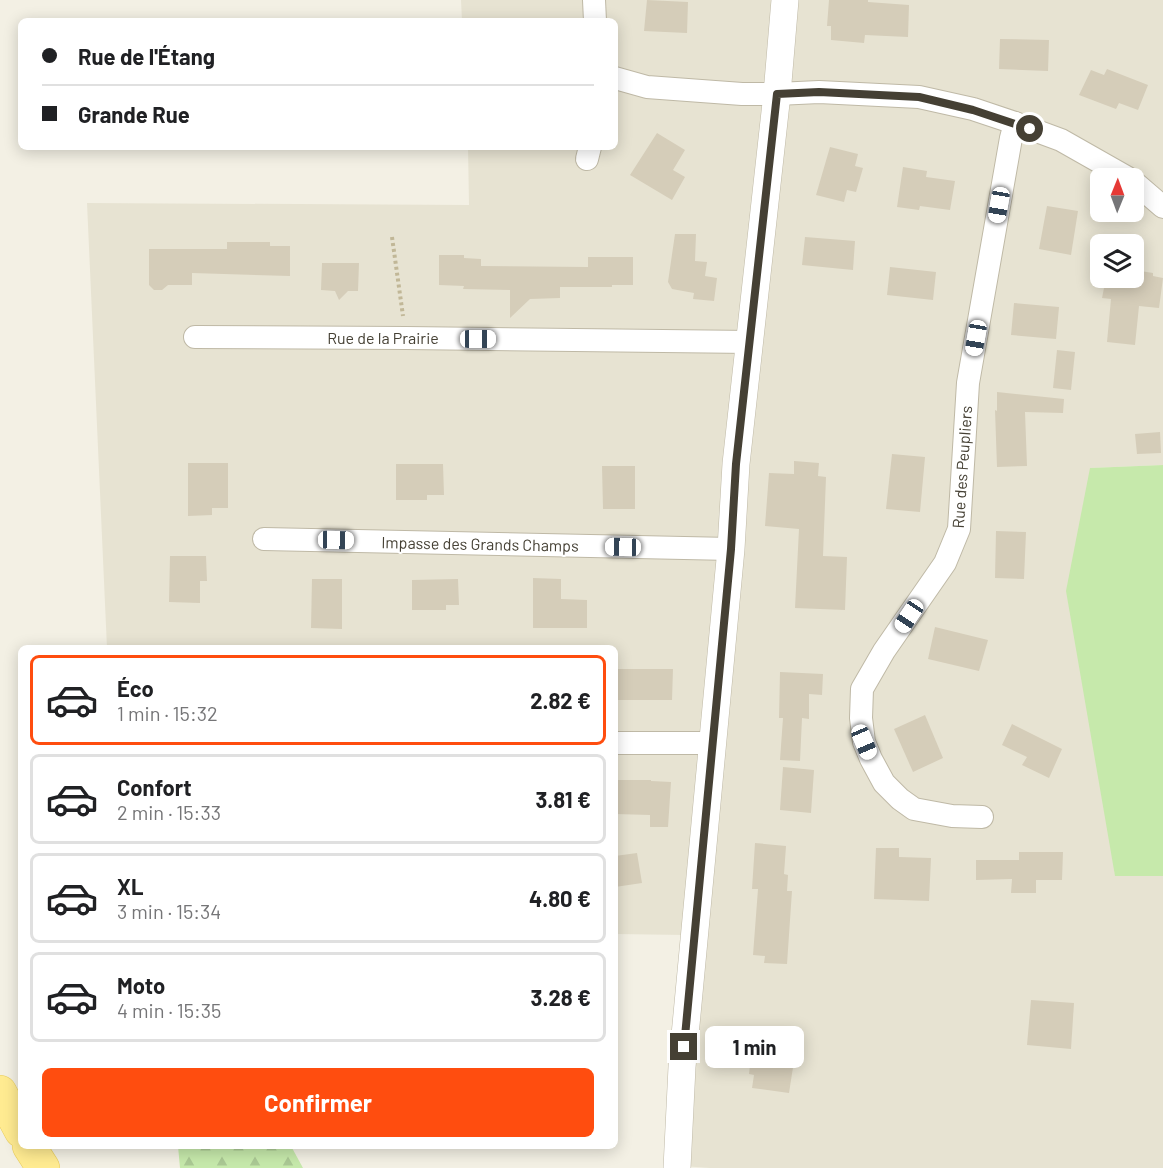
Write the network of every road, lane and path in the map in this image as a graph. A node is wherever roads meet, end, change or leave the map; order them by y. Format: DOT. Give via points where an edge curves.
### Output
graph roads {
  1 [pos="594,0"];
  2 [pos="785,0"];
  3 [pos="595,18"];
  4 [pos="618,79"];
  5 [pos="777,94"];
  6 [pos="1015,123"];
  7 [pos="1110,168"];
  8 [pos="1144,191"];
  9 [pos="1163,207"];
  10 [pos="392,237"];
  11 [pos="195,337"];
  12 [pos="406,338"];
  13 [pos="751,342"];
  14 [pos="264,539"];
  15 [pos="731,549"];
  16 [pos="618,742"];
  17 [pos="713,743"];
  18 [pos="982,817"];
  19 [pos="0,1092"];
  20 [pos="18,1125"];
  21 [pos="31,1149"];
  22 [pos="43,1168"];
  23 [pos="677,1168"];
  1 -- 3 [label="street"];
  2 -- 5 [label="street"];
  4 -- 5 [label="street" via="647,87"];
  5 -- 6 [label="street" via="919,97"];
  5 -- 13 [label="street"];
  6 -- 7 [label="street" via="1061,140"];
  6 -- 18 [label="street, Rue des Peupliers" via="968,383 959,529 945,563 862,688 864,742 884,783 914,809"];
  8 -- 9 [label="street"];
  10 -- 12 [label="path"];
  11 -- 12 [label="street, Rue de la Prairie"];
  12 -- 13 [label="street, Rue de la Prairie"];
  13 -- 15 [label="street" via="736,464"];
  14 -- 15 [label="street, Impasse des Grands Champs"];
  15 -- 17 [label="street"];
  16 -- 17 [label="street"];
  17 -- 23 [label="street" via="682,1067"];
  19 -- 20 [label="main road"];
  21 -- 22 [label="main road"];
}
